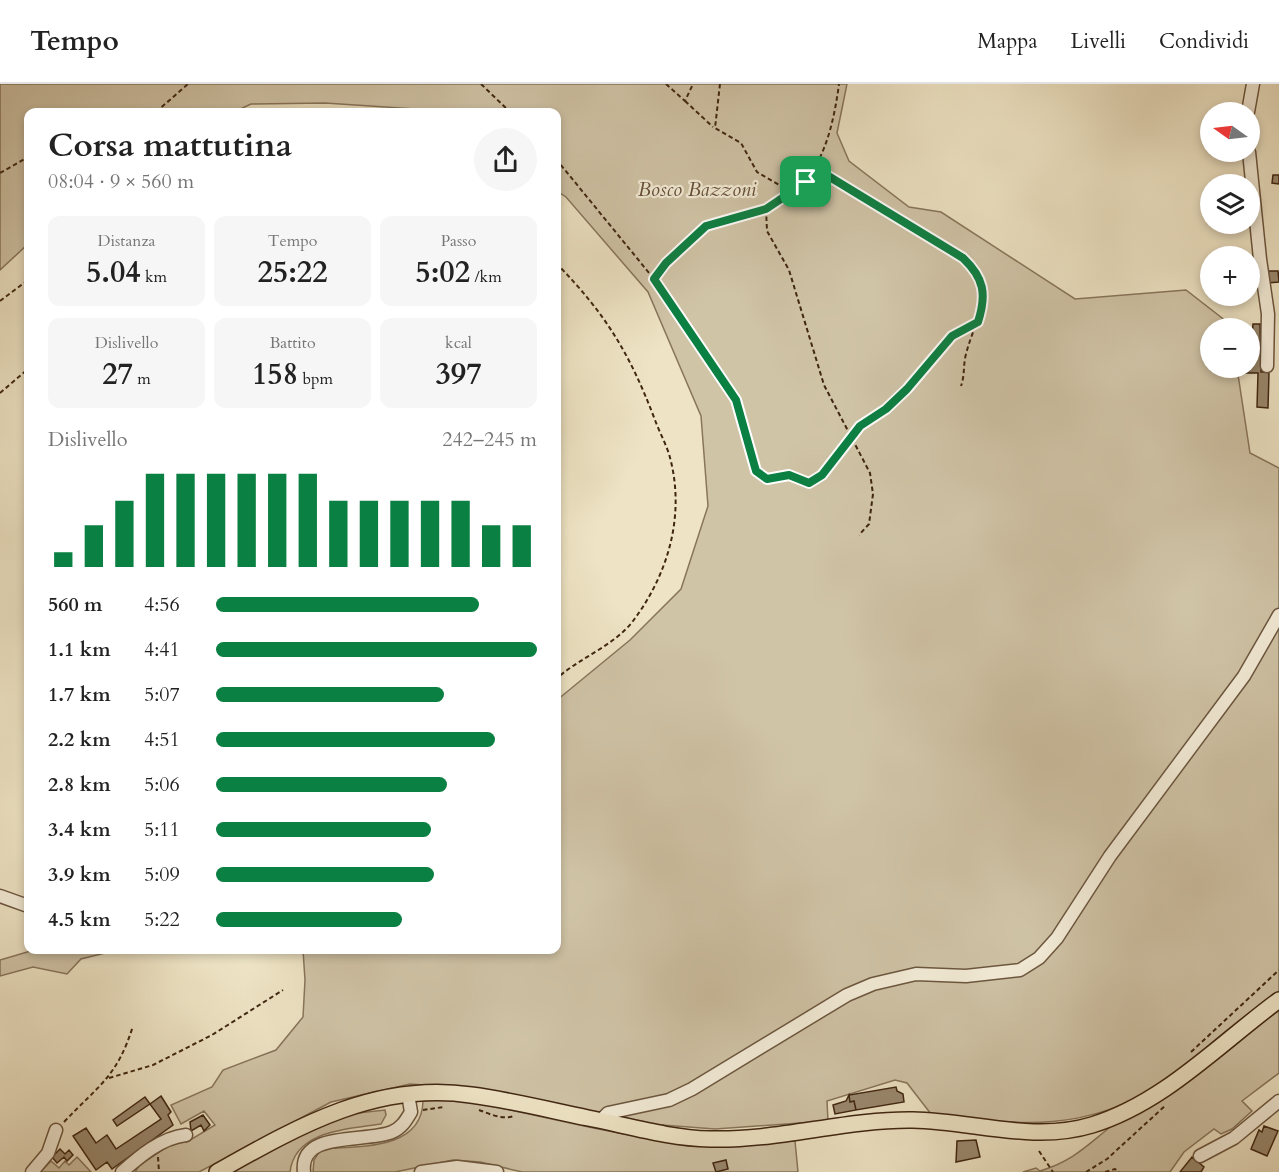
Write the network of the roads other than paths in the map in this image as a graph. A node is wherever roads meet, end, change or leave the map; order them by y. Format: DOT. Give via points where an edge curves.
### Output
graph roads {
  1 [pos="1253,84"];
  2 [pos="1250,102"];
  3 [pos="1250,162"];
  4 [pos="1267,366"];
  5 [pos="1279,615"];
  6 [pos="0,896"];
  7 [pos="24,905"];
  8 [pos="1279,1000"];
  9 [pos="408,1094"];
  10 [pos="1279,1101"];
  11 [pos="601,1120"];
  12 [pos="56,1130"];
  13 [pos="186,1135"];
  14 [pos="1200,1156"];
  15 [pos="32,1172"];
  16 [pos="122,1172"];
  17 [pos="218,1172"];
  18 [pos="304,1172"];
  19 [pos="421,1172"];
  20 [pos="497,1172"];
  1 -- 2 [label="street"];
  3 -- 4 [label="street" via="1268,314"];
  5 -- 11 [label="street" via="1244,676 1039,958 1020,970 1001,974 916,974 873,984 847,995 692,1089 669,1100 608,1113"];
  6 -- 7 [label="street"];
  8 -- 11 [label="main road" via="1157,1095 1107,1120 1072,1130 1014,1131 908,1120 711,1139 646,1131"];
  9 -- 11 [label="main road" via="471,1095"];
  9 -- 17 [label="main road" via="337,1110"];
  9 -- 18 [label="street" via="411,1112 404,1124 391,1132 318,1145 306,1154"];
  10 -- 14 [label="street" via="1234,1138"];
  12 -- 15 [label="street" via="48,1153"];
  13 -- 16 [label="street" via="157,1145"];
  19 -- 20 [label="street" via="457,1167"];
}
